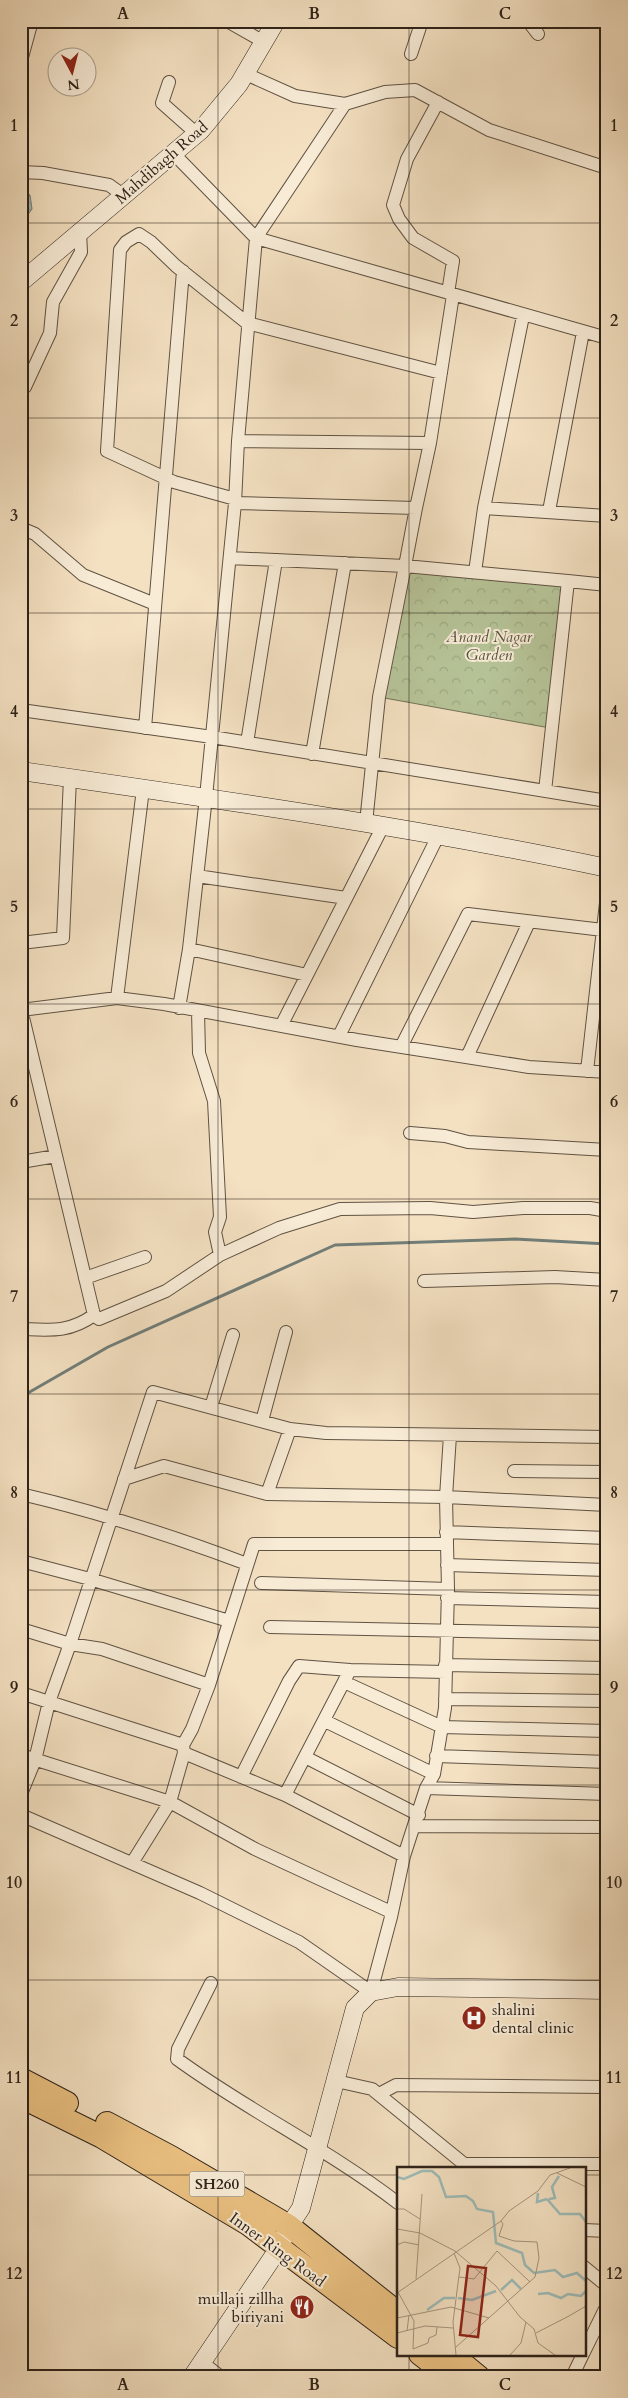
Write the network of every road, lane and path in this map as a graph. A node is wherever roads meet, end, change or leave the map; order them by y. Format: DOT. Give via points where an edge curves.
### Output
graph roads {
  1 [pos="32,21"];
  2 [pos="226,21"];
  3 [pos="276,21"];
  4 [pos="422,21"];
  5 [pos="528,21"];
  6 [pos="538,34"];
  7 [pos="264,42"];
  8 [pos="411,54"];
  9 [pos="21,60"];
  10 [pos="246,74"];
  11 [pos="169,82"];
  12 [pos="438,102"];
  13 [pos="345,104"];
  14 [pos="197,134"];
  15 [pos="173,153"];
  16 [pos="607,168"];
  17 [pos="21,172"];
  18 [pos="123,195"];
  19 [pos="80,232"];
  20 [pos="256,238"];
  21 [pos="183,271"];
  22 [pos="21,282"];
  23 [pos="450,294"];
  24 [pos="522,316"];
  25 [pos="247,323"];
  26 [pos="583,332"];
  27 [pos="607,338"];
  28 [pos="441,373"];
  29 [pos="24,387"];
  30 [pos="238,441"];
  31 [pos="430,443"];
  32 [pos="166,478"];
  33 [pos="235,501"];
  34 [pos="416,508"];
  35 [pos="484,508"];
  36 [pos="549,511"];
  37 [pos="607,516"];
  38 [pos="21,528"];
  39 [pos="230,558"];
  40 [pos="276,560"];
  41 [pos="345,564"];
  42 [pos="405,566"];
  43 [pos="475,572"];
  44 [pos="568,581"];
  45 [pos="607,585"];
  46 [pos="155,604"];
  47 [pos="21,710"];
  48 [pos="145,728"];
  49 [pos="212,737"];
  50 [pos="247,743"];
  51 [pos="312,754"];
  52 [pos="374,764"];
  53 [pos="21,771"];
  54 [pos="70,778"];
  55 [pos="143,789"];
  56 [pos="545,791"];
  57 [pos="206,797"];
  58 [pos="607,801"];
  59 [pos="374,825"];
  60 [pos="438,836"];
  61 [pos="607,868"];
  62 [pos="197,876"];
  63 [pos="607,894"];
  64 [pos="346,898"];
  65 [pos="529,922"];
  66 [pos="603,930"];
  67 [pos="21,943"];
  68 [pos="189,949"];
  69 [pos="307,975"];
  70 [pos="117,998"];
  71 [pos="179,1008"];
  72 [pos="21,1009"];
  73 [pos="198,1011"];
  74 [pos="281,1026"];
  75 [pos="338,1036"];
  76 [pos="401,1047"];
  77 [pos="467,1057"];
  78 [pos="587,1071"];
  79 [pos="607,1072"];
  80 [pos="410,1133"];
  81 [pos="607,1150"];
  82 [pos="56,1156"];
  83 [pos="21,1162"];
  84 [pos="607,1211"];
  85 [pos="220,1255"];
  86 [pos="145,1257"];
  87 [pos="85,1278"];
  88 [pos="607,1280"];
  89 [pos="424,1281"];
  90 [pos="94,1315"];
  91 [pos="21,1329"];
  92 [pos="286,1332"];
  93 [pos="234,1334"];
  94 [pos="211,1407"];
  95 [pos="262,1421"];
  96 [pos="290,1429"];
  97 [pos="450,1435"];
  98 [pos="607,1437"];
  99 [pos="514,1471"];
  100 [pos="607,1472"];
  101 [pos="124,1479"];
  102 [pos="21,1494"];
  103 [pos="268,1494"];
  104 [pos="446,1497"];
  105 [pos="607,1505"];
  106 [pos="111,1518"];
  107 [pos="446,1538"];
  108 [pos="607,1538"];
  109 [pos="21,1561"];
  110 [pos="247,1564"];
  111 [pos="447,1565"];
  112 [pos="607,1570"];
  113 [pos="90,1579"];
  114 [pos="261,1582"];
  115 [pos="448,1593"];
  116 [pos="607,1602"];
  117 [pos="229,1621"];
  118 [pos="270,1627"];
  119 [pos="21,1629"];
  120 [pos="446,1630"];
  121 [pos="607,1634"];
  122 [pos="70,1644"];
  123 [pos="607,1668"];
  124 [pos="445,1669"];
  125 [pos="350,1670"];
  126 [pos="344,1682"];
  127 [pos="209,1685"];
  128 [pos="21,1693"];
  129 [pos="445,1699"];
  130 [pos="607,1701"];
  131 [pos="49,1702"];
  132 [pos="325,1721"];
  133 [pos="442,1727"];
  134 [pos="607,1731"];
  135 [pos="183,1749"];
  136 [pos="21,1755"];
  137 [pos="436,1756"];
  138 [pos="305,1757"];
  139 [pos="35,1760"];
  140 [pos="607,1762"];
  141 [pos="434,1774"];
  142 [pos="241,1777"];
  143 [pos="426,1788"];
  144 [pos="21,1794"];
  145 [pos="607,1794"];
  146 [pos="285,1796"];
  147 [pos="170,1802"];
  148 [pos="21,1815"];
  149 [pos="417,1820"];
  150 [pos="607,1827"];
  151 [pos="404,1856"];
  152 [pos="132,1863"];
  153 [pos="391,1912"];
  154 [pos="211,1983"];
  155 [pos="607,1990"];
  156 [pos="371,1992"];
  157 [pos="21,2080"];
  158 [pos="336,2081"];
  159 [pos="607,2087"];
  160 [pos="379,2094"];
  161 [pos="21,2098"];
  162 [pos="317,2147"];
  163 [pos="607,2164"];
  164 [pos="467,2166"];
  165 [pos="397,2202"];
  166 [pos="289,2226"];
  167 [pos="586,2230"];
  168 [pos="607,2231"];
  169 [pos="280,2248"];
  170 [pos="586,2269"];
  171 [pos="607,2286"];
  172 [pos="607,2306"];
  173 [pos="397,2311"];
  174 [pos="397,2336"];
  175 [pos="586,2346"];
  176 [pos="423,2356"];
  177 [pos="453,2356"];
  178 [pos="581,2356"];
  179 [pos="198,2370"];
  180 [pos="221,2377"];
  181 [pos="450,2377"];
  182 [pos="479,2377"];
  183 [pos="572,2377"];
  1 -- 9 [label="street"];
  2 -- 7 [label="street"];
  3 -- 7 [label="street, Mahdibagh Road"];
  4 -- 8 [label="street"];
  5 -- 6 [label="street"];
  7 -- 10 [label="street, Mahdibagh Road"];
  10 -- 13 [label="street" via="295,96"];
  10 -- 14 [label="street, Mahdibagh Road"];
  11 -- 14 [label="street" via="162,103"];
  12 -- 13 [label="street" via="415,90 385,92"];
  12 -- 16 [label="street" via="489,130"];
  12 -- 23 [label="street" via="407,159 393,205 413,238 453,261"];
  13 -- 20 [label="street"];
  14 -- 15 [label="street, Mahdibagh Road"];
  15 -- 18 [label="street, Mahdibagh Road"];
  15 -- 20 [label="street"];
  17 -- 18 [label="street" via="109,185"];
  18 -- 19 [label="street, Mahdibagh Road"];
  19 -- 22 [label="street, Mahdibagh Road"];
  19 -- 29 [label="street" via="81,252 53,302 50,333"];
  20 -- 23 [label="street"];
  20 -- 25 [label="street"];
  21 -- 25 [label="street"];
  21 -- 32 [label="street"];
  21 -- 32 [label="street" via="139,234 120,250 107,451"];
  23 -- 24 [label="street"];
  23 -- 28 [label="street"];
  24 -- 26 [label="street"];
  24 -- 35 [label="street"];
  25 -- 28 [label="street"];
  25 -- 30 [label="street"];
  26 -- 27 [label="street"];
  26 -- 36 [label="street"];
  28 -- 31 [label="street"];
  30 -- 31 [label="street"];
  30 -- 33 [label="street"];
  31 -- 34 [label="street"];
  32 -- 33 [label="street"];
  32 -- 46 [label="street"];
  33 -- 34 [label="street"];
  33 -- 39 [label="street"];
  34 -- 42 [label="street"];
  35 -- 36 [label="street"];
  35 -- 43 [label="street"];
  36 -- 37 [label="street"];
  38 -- 46 [label="street" via="35,534 83,575"];
  39 -- 40 [label="street"];
  39 -- 49 [label="street"];
  40 -- 41 [label="street"];
  40 -- 50 [label="street"];
  41 -- 42 [label="street"];
  41 -- 51 [label="street"];
  42 -- 43 [label="street"];
  42 -- 52 [label="street" via="378,697"];
  43 -- 44 [label="street"];
  44 -- 45 [label="street"];
  44 -- 56 [label="street"];
  46 -- 48 [label="street"];
  47 -- 48 [label="street"];
  48 -- 49 [label="street"];
  49 -- 50 [label="street"];
  49 -- 57 [label="street"];
  50 -- 51 [label="street"];
  51 -- 52 [label="street"];
  52 -- 56 [label="street"];
  52 -- 59 [label="street"];
  53 -- 54 [label="street"];
  54 -- 55 [label="street"];
  54 -- 67 [label="street" via="63,938"];
  55 -- 57 [label="street"];
  55 -- 70 [label="street"];
  56 -- 58 [label="street"];
  57 -- 59 [label="street"];
  57 -- 62 [label="street"];
  59 -- 60 [label="street"];
  59 -- 64 [label="street"];
  60 -- 61 [label="street"];
  60 -- 75 [label="street"];
  62 -- 64 [label="street"];
  62 -- 68 [label="street"];
  63 -- 66 [label="street"];
  64 -- 69 [label="street"];
  65 -- 66 [label="street"];
  65 -- 76 [label="street" via="468,914"];
  65 -- 77 [label="street"];
  66 -- 78 [label="street"];
  68 -- 69 [label="street"];
  68 -- 71 [label="street"];
  69 -- 74 [label="street"];
  70 -- 71 [label="street"];
  70 -- 72 [label="street"];
  71 -- 73 [label="street"];
  72 -- 82 [label="street"];
  73 -- 74 [label="street"];
  73 -- 85 [label="street" via="199,1053 214,1101 220,1217 215,1232"];
  74 -- 75 [label="street"];
  75 -- 76 [label="street"];
  76 -- 77 [label="street"];
  77 -- 78 [label="street" via="529,1067"];
  78 -- 79 [label="street"];
  80 -- 81 [label="street" via="468,1142"];
  82 -- 83 [label="street"];
  82 -- 87 [label="street"];
  84 -- 85 [label="street" via="590,1208 472,1212 430,1208 340,1209 279,1228"];
  85 -- 90 [label="street" via="166,1291 99,1319"];
  86 -- 87 [label="street"];
  87 -- 90 [label="street"];
  88 -- 89 [label="street" via="555,1277"];
  90 -- 91 [label="street" via="82,1324 52,1332"];
  92 -- 95 [label="street"];
  93 -- 94 [label="street"];
  94 -- 95 [label="street"];
  94 -- 101 [label="street" via="153,1392"];
  95 -- 96 [label="street"];
  96 -- 97 [label="street" via="326,1433"];
  96 -- 103 [label="street"];
  97 -- 98 [label="street"];
  97 -- 104 [label="street"];
  99 -- 100 [label="street"];
  101 -- 103 [label="street" via="164,1466"];
  101 -- 106 [label="street"];
  102 -- 106 [label="street"];
  103 -- 104 [label="street"];
  104 -- 105 [label="street"];
  104 -- 107 [label="street"];
  106 -- 110 [label="street" via="181,1539"];
  106 -- 113 [label="street"];
  107 -- 108 [label="street"];
  107 -- 110 [label="street" via="254,1544"];
  107 -- 111 [label="street"];
  109 -- 113 [label="street"];
  110 -- 117 [label="street"];
  111 -- 112 [label="street"];
  111 -- 115 [label="street"];
  113 -- 117 [label="street"];
  113 -- 122 [label="street"];
  114 -- 115 [label="street"];
  115 -- 116 [label="street"];
  115 -- 120 [label="street"];
  117 -- 127 [label="street"];
  118 -- 120 [label="street"];
  119 -- 122 [label="street"];
  120 -- 121 [label="street"];
  120 -- 124 [label="street"];
  122 -- 127 [label="street" via="102,1649"];
  122 -- 131 [label="street"];
  123 -- 124 [label="street"];
  124 -- 125 [label="street"];
  124 -- 129 [label="street"];
  125 -- 126 [label="street"];
  125 -- 142 [label="street" via="299,1666"];
  126 -- 132 [label="street"];
  126 -- 133 [label="street"];
  127 -- 135 [label="street"];
  128 -- 131 [label="street"];
  129 -- 130 [label="street"];
  129 -- 133 [label="street"];
  131 -- 135 [label="street"];
  131 -- 139 [label="street"];
  132 -- 138 [label="street"];
  132 -- 141 [label="street"];
  133 -- 134 [label="street"];
  133 -- 137 [label="street"];
  135 -- 142 [label="street"];
  135 -- 147 [label="street"];
  136 -- 139 [label="street"];
  137 -- 140 [label="street"];
  137 -- 141 [label="street"];
  138 -- 146 [label="street"];
  138 -- 149 [label="street"];
  139 -- 144 [label="street"];
  139 -- 147 [label="street"];
  141 -- 143 [label="street"];
  142 -- 146 [label="street"];
  143 -- 145 [label="street"];
  143 -- 149 [label="street"];
  146 -- 151 [label="street"];
  147 -- 152 [label="street"];
  147 -- 153 [label="street" via="255,1849"];
  148 -- 152 [label="street"];
  149 -- 150 [label="street"];
  149 -- 151 [label="street"];
  151 -- 153 [label="street"];
  152 -- 156 [label="street" via="299,1942"];
  153 -- 156 [label="street"];
  154 -- 162 [label="street" via="178,2049 176,2060"];
  155 -- 156 [label="street" via="398,1986"];
  156 -- 158 [label="street" via="355,2008"];
  157 -- 166 [label="highway, Inner Ring Road / SH260" via="171,2156"];
  158 -- 160 [label="street" via="372,2089"];
  158 -- 162 [label="street"];
  159 -- 160 [label="street" via="396,2085"];
  160 -- 164 [label="street"];
  161 -- 169 [label="highway, Inner Ring Road" via="102,2137 248,2224"];
  162 -- 165 [label="street"];
  162 -- 166 [label="street" via="301,2208"];
  163 -- 164 [label="street"];
  166 -- 169 [label="street"];
  166 -- 173 [label="highway, Inner Ring Road / SH260"];
  167 -- 168 [label="street"];
  169 -- 174 [label="highway, Inner Ring Road"];
  169 -- 179 [label="street"];
  170 -- 171 [label="street"];
  172 -- 175 [label="street"];
  176 -- 181 [label="highway"];
  177 -- 182 [label="highway"];
  178 -- 183 [label="street"];
  179 -- 180 [label="street"];
}
